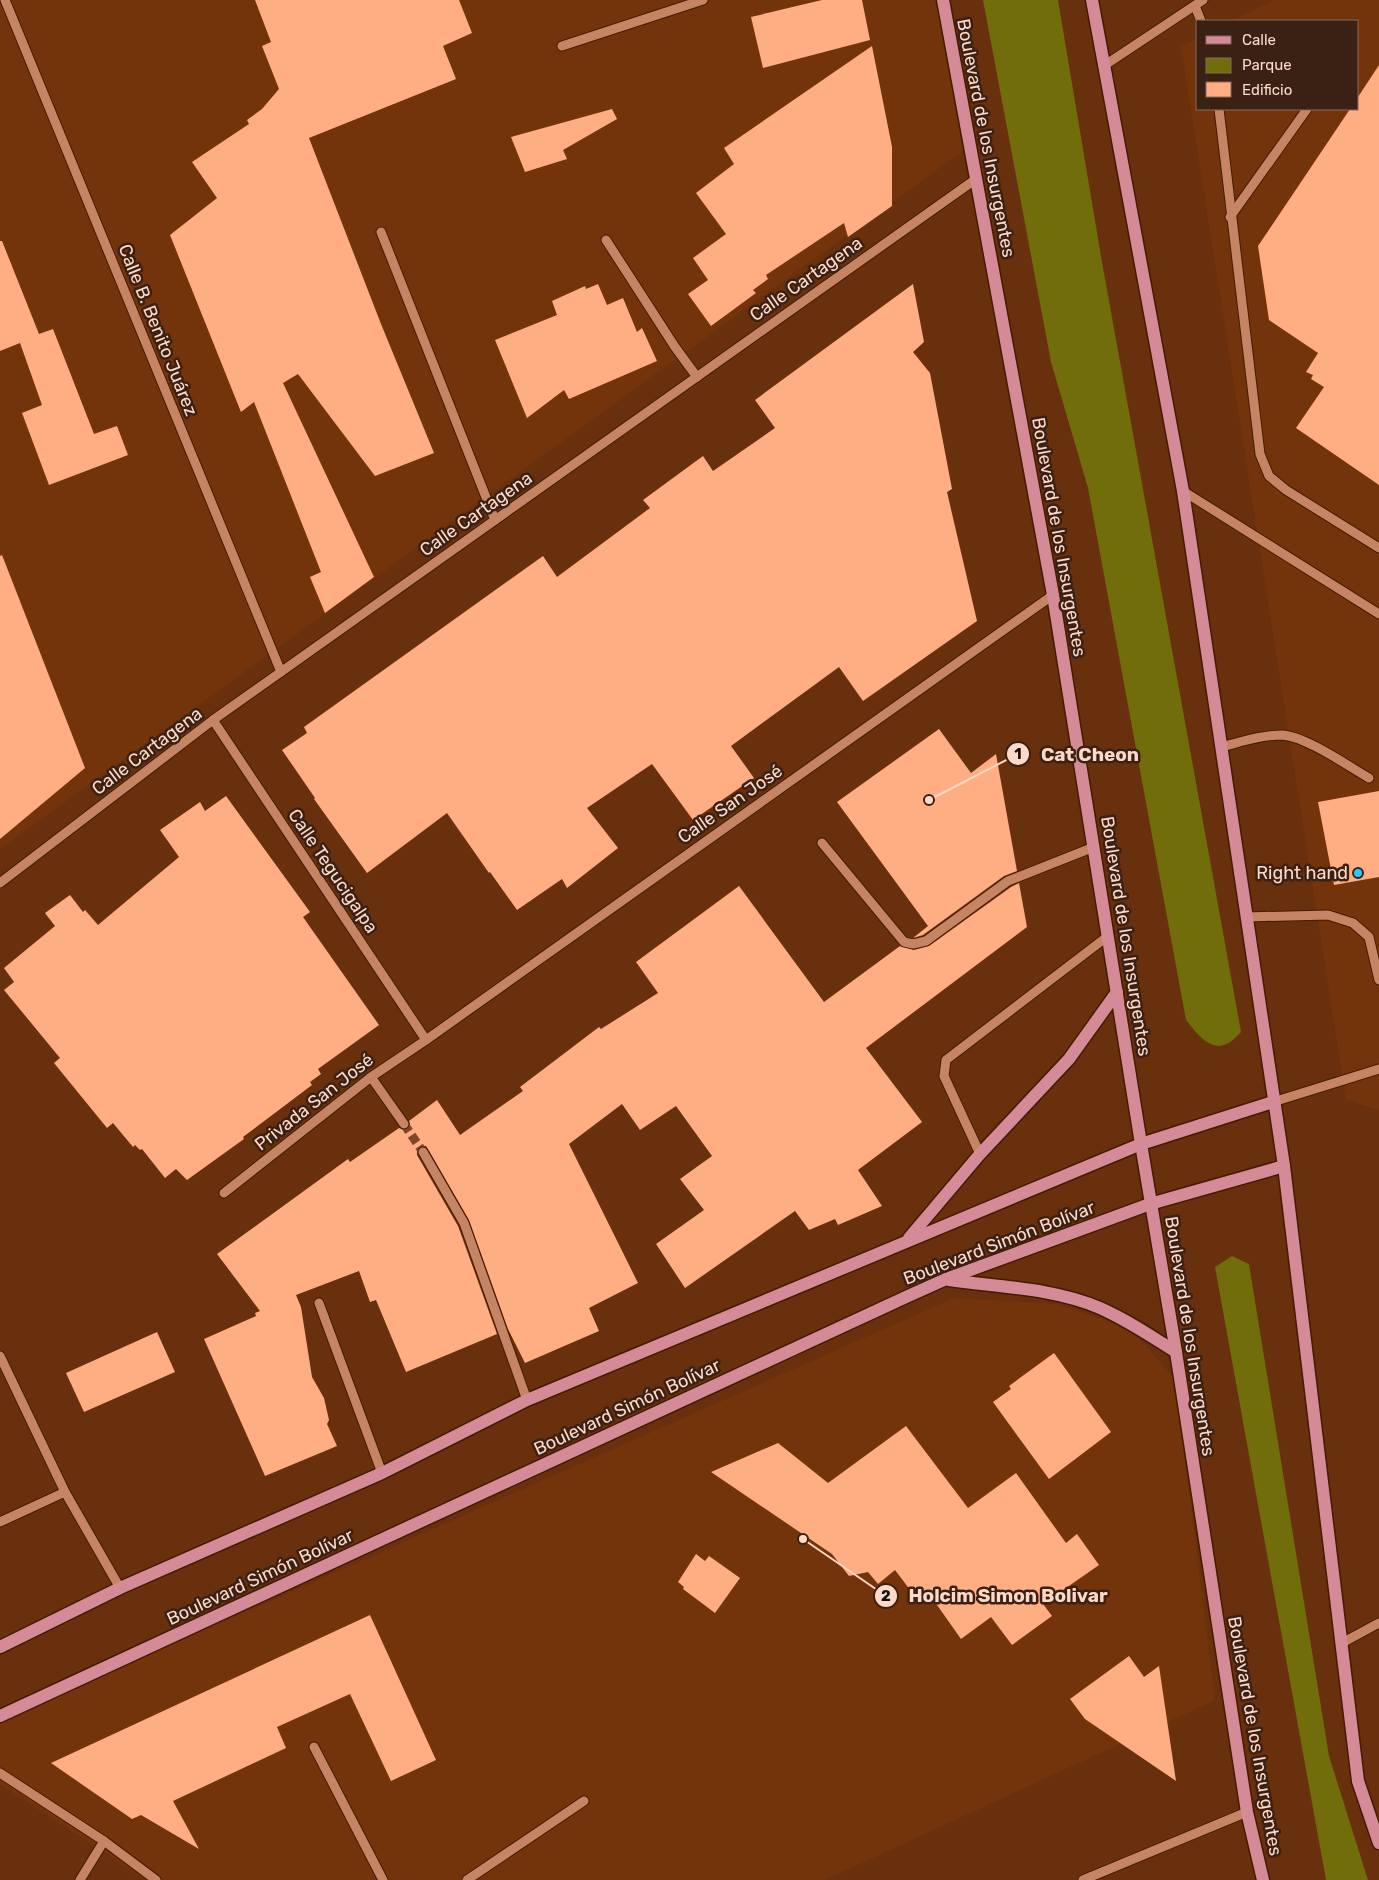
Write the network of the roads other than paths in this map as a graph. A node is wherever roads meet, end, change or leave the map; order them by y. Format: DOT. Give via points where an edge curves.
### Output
graph roads {
  1 [pos="5,0"];
  2 [pos="703,0"];
  3 [pos="943,0"];
  4 [pos="1092,0"];
  5 [pos="1199,3"];
  6 [pos="1202,20"];
  7 [pos="562,46"];
  8 [pos="1105,65"];
  9 [pos="1219,110"];
  10 [pos="1306,110"];
  11 [pos="976,179"];
  12 [pos="1230,217"];
  13 [pos="382,232"];
  14 [pos="606,240"];
  15 [pos="697,376"];
  16 [pos="1183,491"];
  17 [pos="495,520"];
  18 [pos="1379,548"];
  19 [pos="1053,595"];
  20 [pos="1379,614"];
  21 [pos="281,672"];
  22 [pos="213,720"];
  23 [pos="1221,747"];
  24 [pos="1369,778"];
  25 [pos="822,843"];
  26 [pos="1094,848"];
  27 [pos="0,883"];
  28 [pos="1246,916"];
  29 [pos="1108,936"];
  30 [pos="1379,980"];
  31 [pos="1117,992"];
  32 [pos="426,1040"];
  33 [pos="1379,1069"];
  34 [pos="371,1077"];
  35 [pos="1273,1102"];
  36 [pos="404,1124"];
  37 [pos="1140,1144"];
  38 [pos="423,1152"];
  39 [pos="980,1154"];
  40 [pos="1284,1166"];
  41 [pos="224,1193"];
  42 [pos="1150,1204"];
  43 [pos="907,1241"];
  44 [pos="946,1280"];
  45 [pos="319,1303"];
  46 [pos="1176,1352"];
  47 [pos="0,1356"];
  48 [pos="527,1400"];
  49 [pos="382,1473"];
  50 [pos="65,1492"];
  51 [pos="0,1522"];
  52 [pos="120,1588"];
  53 [pos="1379,1623"];
  54 [pos="1342,1643"];
  55 [pos="0,1647"];
  56 [pos="0,1716"];
  57 [pos="314,1747"];
  58 [pos="0,1773"];
  59 [pos="584,1801"];
  60 [pos="1247,1812"];
  61 [pos="104,1841"];
  62 [pos="1379,1843"];
  63 [pos="80,1880"];
  64 [pos="156,1880"];
  65 [pos="382,1880"];
  66 [pos="468,1880"];
  67 [pos="1083,1880"];
  68 [pos="1263,1880"];
  1 -- 21 [label="street, Calle B. Benito Juárez"];
  2 -- 7 [label="street"];
  3 -- 11 [label="main road, Boulevard de los Insurgentes"];
  4 -- 8 [label="main road"];
  5 -- 6 [label="street"];
  5 -- 8 [label="street"];
  8 -- 16 [label="main road"];
  9 -- 12 [label="street"];
  10 -- 12 [label="street"];
  11 -- 15 [label="street, Calle Cartagena"];
  11 -- 19 [label="main road, Boulevard de los Insurgentes"];
  12 -- 18 [label="street" via="1260,454 1269,476"];
  13 -- 17 [label="street"];
  14 -- 15 [label="street"];
  15 -- 17 [label="street, Calle Cartagena"];
  16 -- 20 [label="street"];
  16 -- 23 [label="main road"];
  17 -- 21 [label="street, Calle Cartagena"];
  19 -- 26 [label="main road, Boulevard de los Insurgentes"];
  19 -- 32 [label="street, Calle San José"];
  21 -- 22 [label="street, Calle Cartagena"];
  22 -- 27 [label="street, Calle Cartagena"];
  22 -- 32 [label="street, Calle Tegucigalpa"];
  23 -- 24 [label="street" via="1284,735 1299,739"];
  23 -- 28 [label="main road"];
  25 -- 26 [label="street" via="904,942 913,944 926,941 1008,881"];
  26 -- 29 [label="main road, Boulevard de los Insurgentes"];
  28 -- 30 [label="street" via="1328,915 1353,923 1369,937"];
  28 -- 35 [label="main road"];
  29 -- 31 [label="main road, Boulevard de los Insurgentes"];
  29 -- 39 [label="street" via="946,1060 944,1076"];
  31 -- 37 [label="main road, Boulevard de los Insurgentes"];
  31 -- 39 [label="main road" via="1069,1059"];
  32 -- 34 [label="street, Privada San José"];
  33 -- 35 [label="street"];
  34 -- 36 [label="street"];
  34 -- 41 [label="street, Privada San José"];
  35 -- 37 [label="main road, Boulevard Simón Bolívar"];
  35 -- 40 [label="main road"];
  37 -- 42 [label="main road, Boulevard de los Insurgentes"];
  37 -- 43 [label="main road, Boulevard Simón Bolívar"];
  38 -- 48 [label="street" via="464,1223"];
  39 -- 43 [label="main road"];
  40 -- 42 [label="main road, Boulevard Simón Bolívar"];
  40 -- 54 [label="main road"];
  42 -- 44 [label="main road, Boulevard Simón Bolívar"];
  42 -- 46 [label="main road, Boulevard de los Insurgentes"];
  43 -- 48 [label="main road, Boulevard Simón Bolívar"];
  44 -- 46 [label="main road" via="1058,1294 1132,1324"];
  44 -- 56 [label="main road, Boulevard Simón Bolívar"];
  45 -- 49 [label="street"];
  46 -- 60 [label="main road, Boulevard de los Insurgentes"];
  47 -- 50 [label="street"];
  48 -- 49 [label="main road, Boulevard Simón Bolívar"];
  49 -- 52 [label="main road, Boulevard Simón Bolívar"];
  50 -- 51 [label="street"];
  50 -- 52 [label="street"];
  52 -- 55 [label="main road, Boulevard Simón Bolívar"];
  53 -- 54 [label="street"];
  54 -- 62 [label="main road" via="1358,1780"];
  57 -- 65 [label="street"];
  58 -- 61 [label="street"];
  59 -- 66 [label="street"];
  60 -- 67 [label="street"];
  60 -- 68 [label="main road, Boulevard de los Insurgentes"];
  61 -- 63 [label="street"];
  61 -- 64 [label="street"];
}
